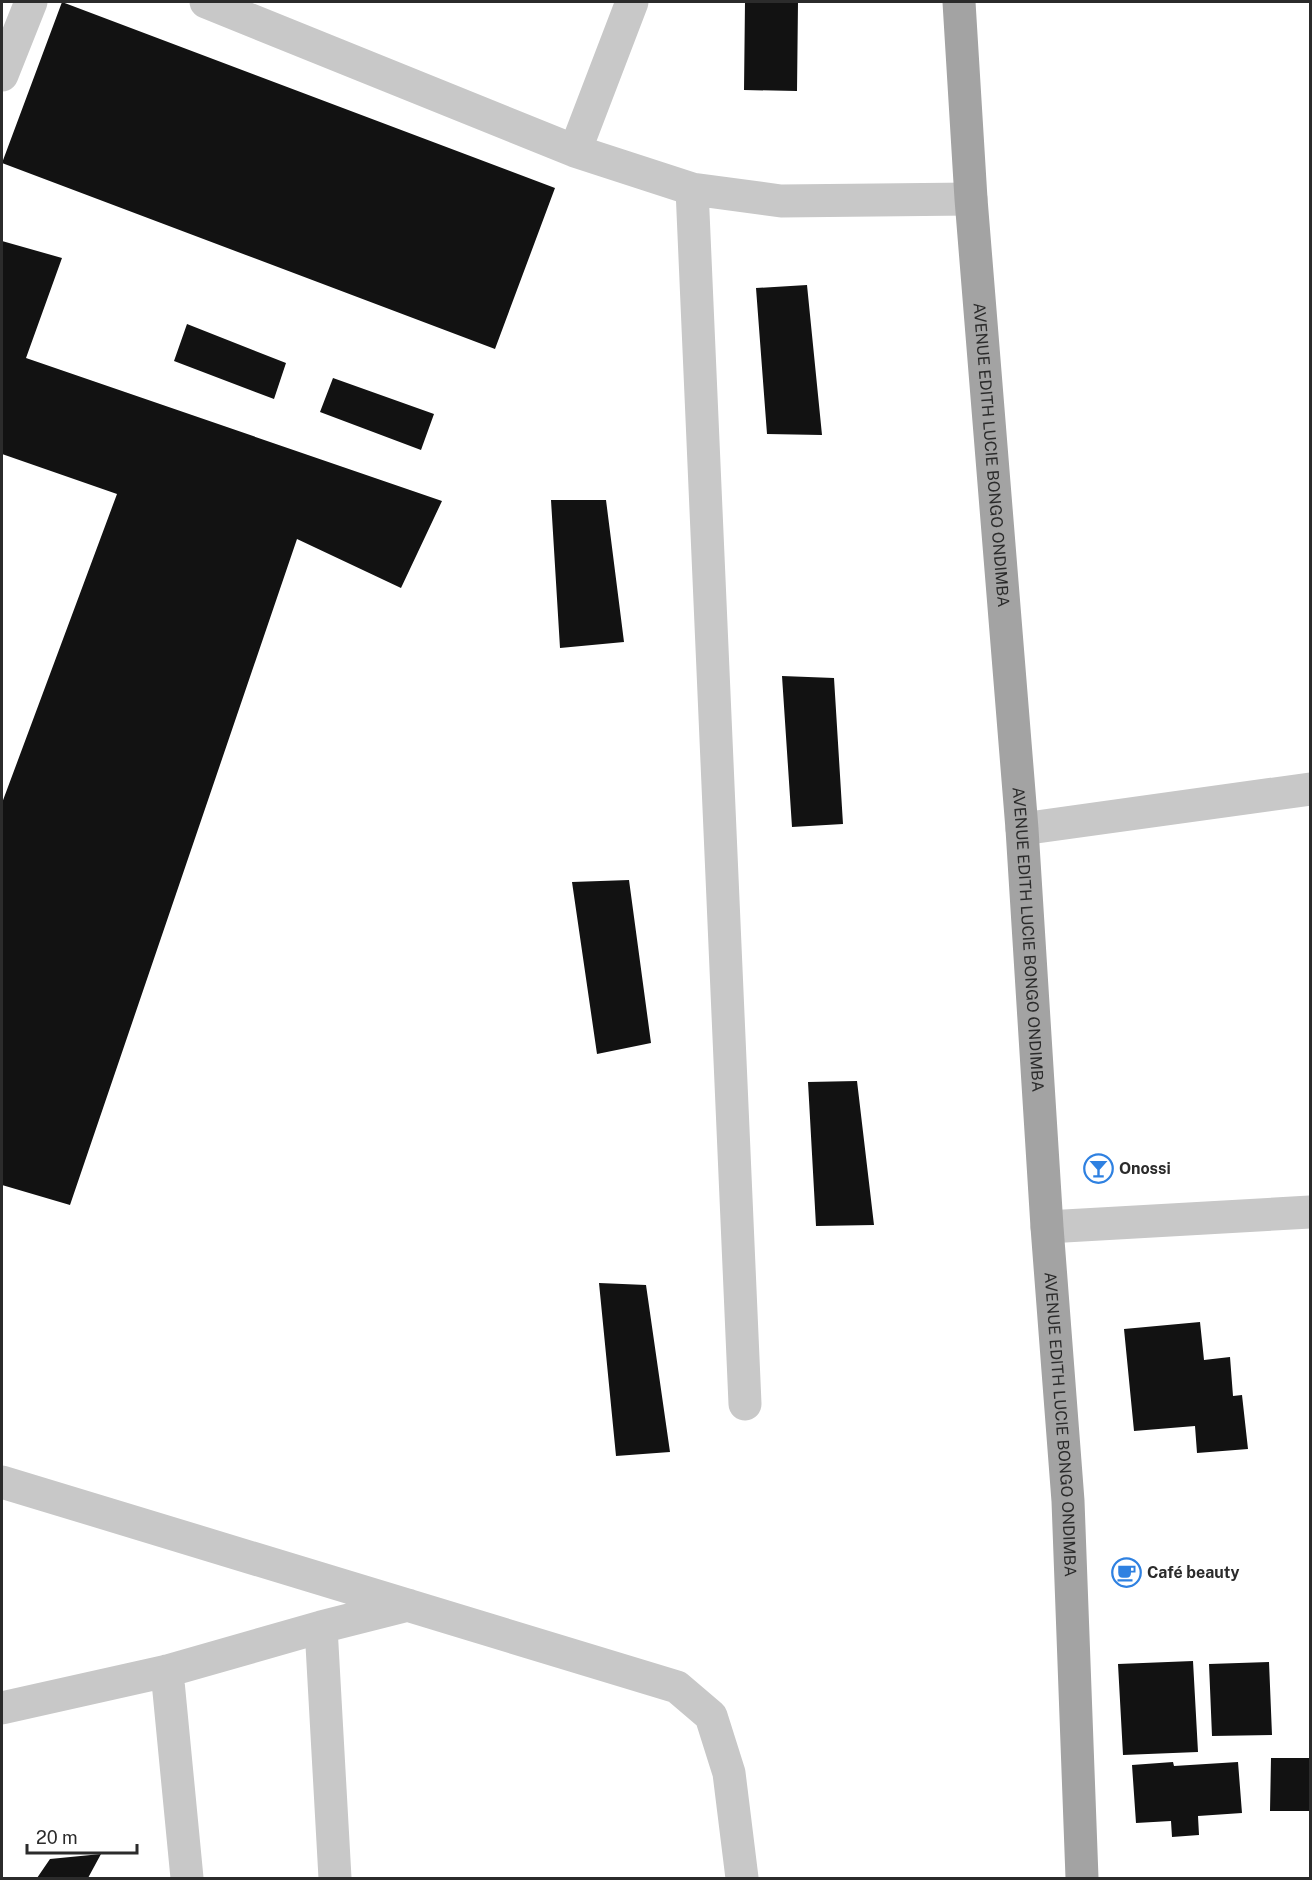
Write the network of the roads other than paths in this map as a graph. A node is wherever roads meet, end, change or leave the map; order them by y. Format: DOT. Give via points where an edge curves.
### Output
graph roads {
  1 [pos="31,2"];
  2 [pos="206,2"];
  3 [pos="632,2"];
  4 [pos="959,2"];
  5 [pos="2,75"];
  6 [pos="575,151"];
  7 [pos="692,189"];
  8 [pos="971,200"];
  9 [pos="1311,789"];
  10 [pos="1022,829"];
  11 [pos="1311,1212"];
  12 [pos="1047,1227"];
  13 [pos="746,1404"];
  14 [pos="2,1482"];
  15 [pos="408,1605"];
  16 [pos="321,1627"];
  17 [pos="166,1671"];
  18 [pos="2,1708"];
  19 [pos="187,1878"];
  20 [pos="335,1878"];
  21 [pos="742,1878"];
  22 [pos="1082,1878"];
  1 -- 5 [label="street"];
  2 -- 6 [label="street"];
  3 -- 6 [label="street"];
  4 -- 8 [label="main road, AVENUE EDITH LUCIE BONGO ONDIMBA"];
  6 -- 7 [label="street"];
  7 -- 8 [label="street" via="781,201"];
  7 -- 13 [label="street"];
  8 -- 10 [label="main road, AVENUE EDITH LUCIE BONGO ONDIMBA"];
  9 -- 10 [label="street"];
  10 -- 12 [label="main road, AVENUE EDITH LUCIE BONGO ONDIMBA"];
  11 -- 12 [label="street"];
  12 -- 22 [label="main road, AVENUE EDITH LUCIE BONGO ONDIMBA" via="1068,1501"];
  14 -- 15 [label="street"];
  15 -- 16 [label="street"];
  15 -- 21 [label="street" via="677,1686 711,1716 729,1773"];
  16 -- 17 [label="street"];
  16 -- 20 [label="street"];
  17 -- 18 [label="street"];
  17 -- 19 [label="street"];
}
